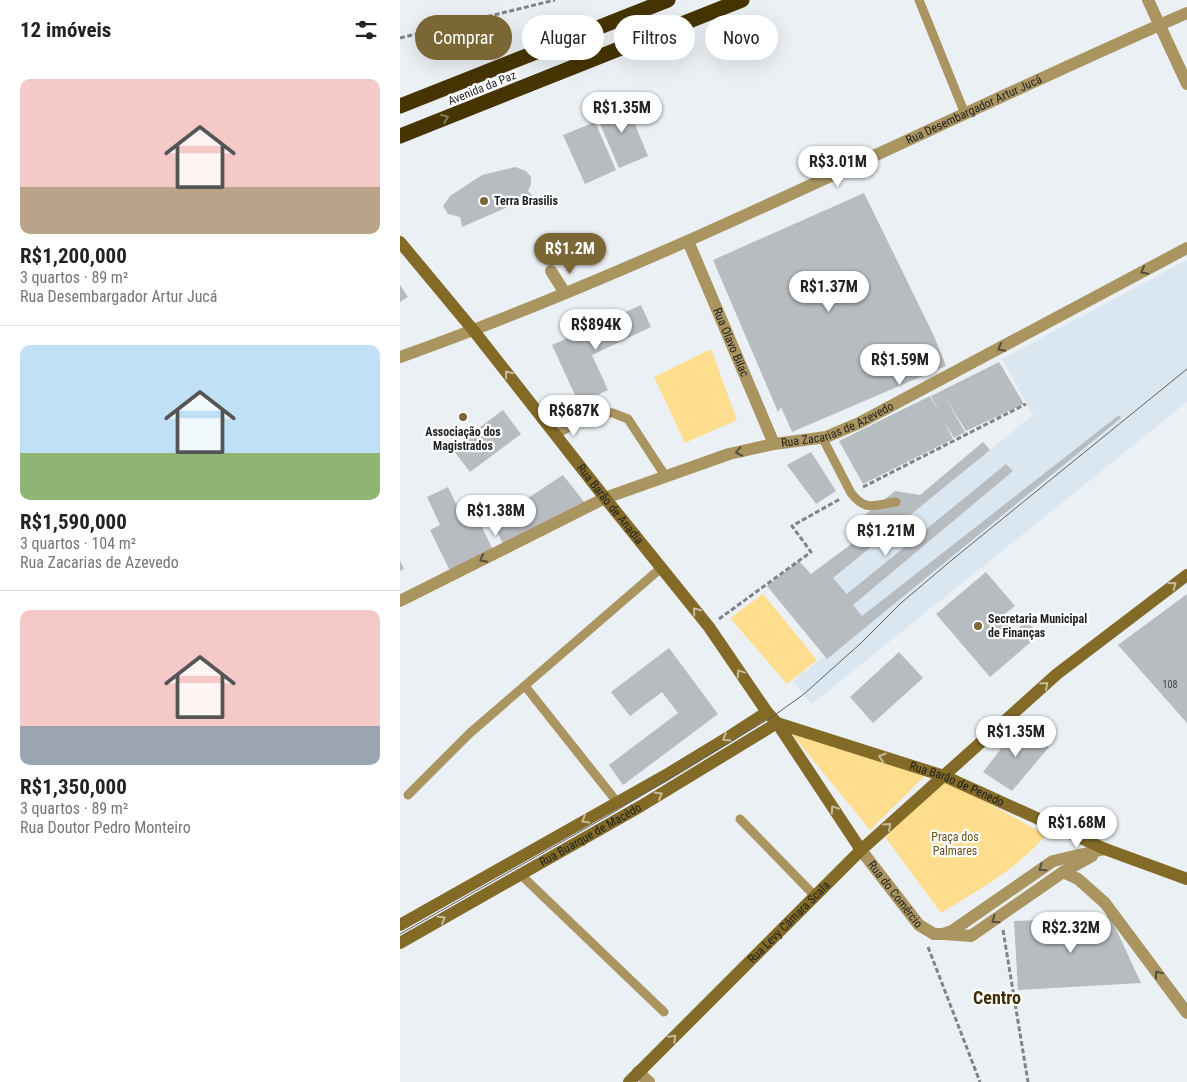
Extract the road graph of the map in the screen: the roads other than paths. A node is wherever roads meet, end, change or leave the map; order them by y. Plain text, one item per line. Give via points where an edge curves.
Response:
1 (668, 0) edge
2 (742, 0) edge
3 (919, 0) edge
4 (1148, 0) edge
5 (1187, 13) edge
6 (1160, 25) junction
7 (1187, 84) edge
8 (400, 106) edge
9 (965, 114) junction
10 (400, 136) edge
11 (688, 241) junction
12 (400, 242) edge
13 (1187, 248) edge
14 (551, 271) dead end
15 (565, 293) junction
16 (474, 331) junction
17 (400, 357) edge
18 (555, 435) junction
19 (822, 437) junction
20 (774, 444) junction
21 (666, 477) junction
22 (605, 498) junction
23 (896, 502) dead end
24 (662, 568) junction
25 (1187, 575) edge
26 (400, 601) edge
27 (525, 686) junction
28 (767, 712) junction
29 (777, 723) junction
30 (944, 776) junction
31 (408, 795) dead end
32 (617, 802) junction
33 (740, 819) dead end
34 (1105, 849) junction
35 (861, 850) junction
36 (1063, 872) junction
37 (520, 875) junction
38 (1187, 879) edge
39 (814, 896) junction
40 (400, 925) edge
41 (943, 934) junction
42 (400, 943) edge
43 (664, 1012) dead end
44 (1187, 1013) edge
45 (638, 1072) junction
46 (629, 1082) edge
47 (649, 1082) edge

1 - 8 highway, Avenida da Paz
10 -> 2 highway, Avenida da Paz
3 - 9 lane
4 - 6 street
5 - 6 street, Rua Desembargador Artur Jucá
6 - 7 street
6 - 9 street, Rua Desembargador Artur Jucá
9 - 11 street, Rua Desembargador Artur Jucá
11 - 15 street, Rua Desembargador Artur Jucá
11 - 20 street, Rua Olavo Bilac
12 - 16 street, Rua Barão de Anadia
13 -> 19 street, Rua Zacarias de Azevedo via 876,415
14 - 15 street
15 - 16 street, Rua Desembargador Artur Jucá
16 - 17 street, Rua Desembargador Artur Jucá
18 -> 16 street, Rua Barão de Anadia
18 - 21 lane via 594,413 613,413 628,419
18 - 22 street, Rua Barão de Anadia
19 - 20 street, Rua Zacarias de Azevedo
19 - 23 lane via 857,501 868,506
20 -> 21 street, Rua Zacarias de Azevedo via 729,454
21 - 22 street, Rua Zacarias de Azevedo
22 - 24 street, Rua Barão de Anadia
22 -> 26 street, Rua Zacarias de Azevedo
24 - 27 lane
28 -> 24 street, Rua Barão de Anadia via 709,627
30 -> 25 street, Rua Levy Câmara Scala via 1057,674
27 - 31 lane via 470,733
27 - 32 lane
28 - 29 street, Rua Barão de Anadia
28 -> 32 street, Rua Buarque de Macêdo
30 -> 29 street, Rua Barão de Penedo
35 -> 29 street, Rua do Comércio
37 -> 29 street, Rua Buarque de Macêdo
30 - 34 street, Rua Barão de Penedo
35 -> 30 street, Rua Levy Câmara Scala
32 -> 40 street, Rua Buarque de Macêdo
33 - 39 lane
34 - 36 street
34 - 38 street, Rua Barão de Penedo
34 -> 41 street via 1053,861
35 - 39 street, Rua Levy Câmara Scala
35 - 41 street, Rua do Comércio via 919,925 934,934
36 -> 41 street via 971,936
44 -> 36 street via 1105,904 1078,878
42 -> 37 street, Rua Buarque de Macêdo
37 - 43 lane
45 -> 39 street, Rua Levy Câmara Scala
45 - 46 street, Rua Levy Câmara Scala
45 - 47 street

